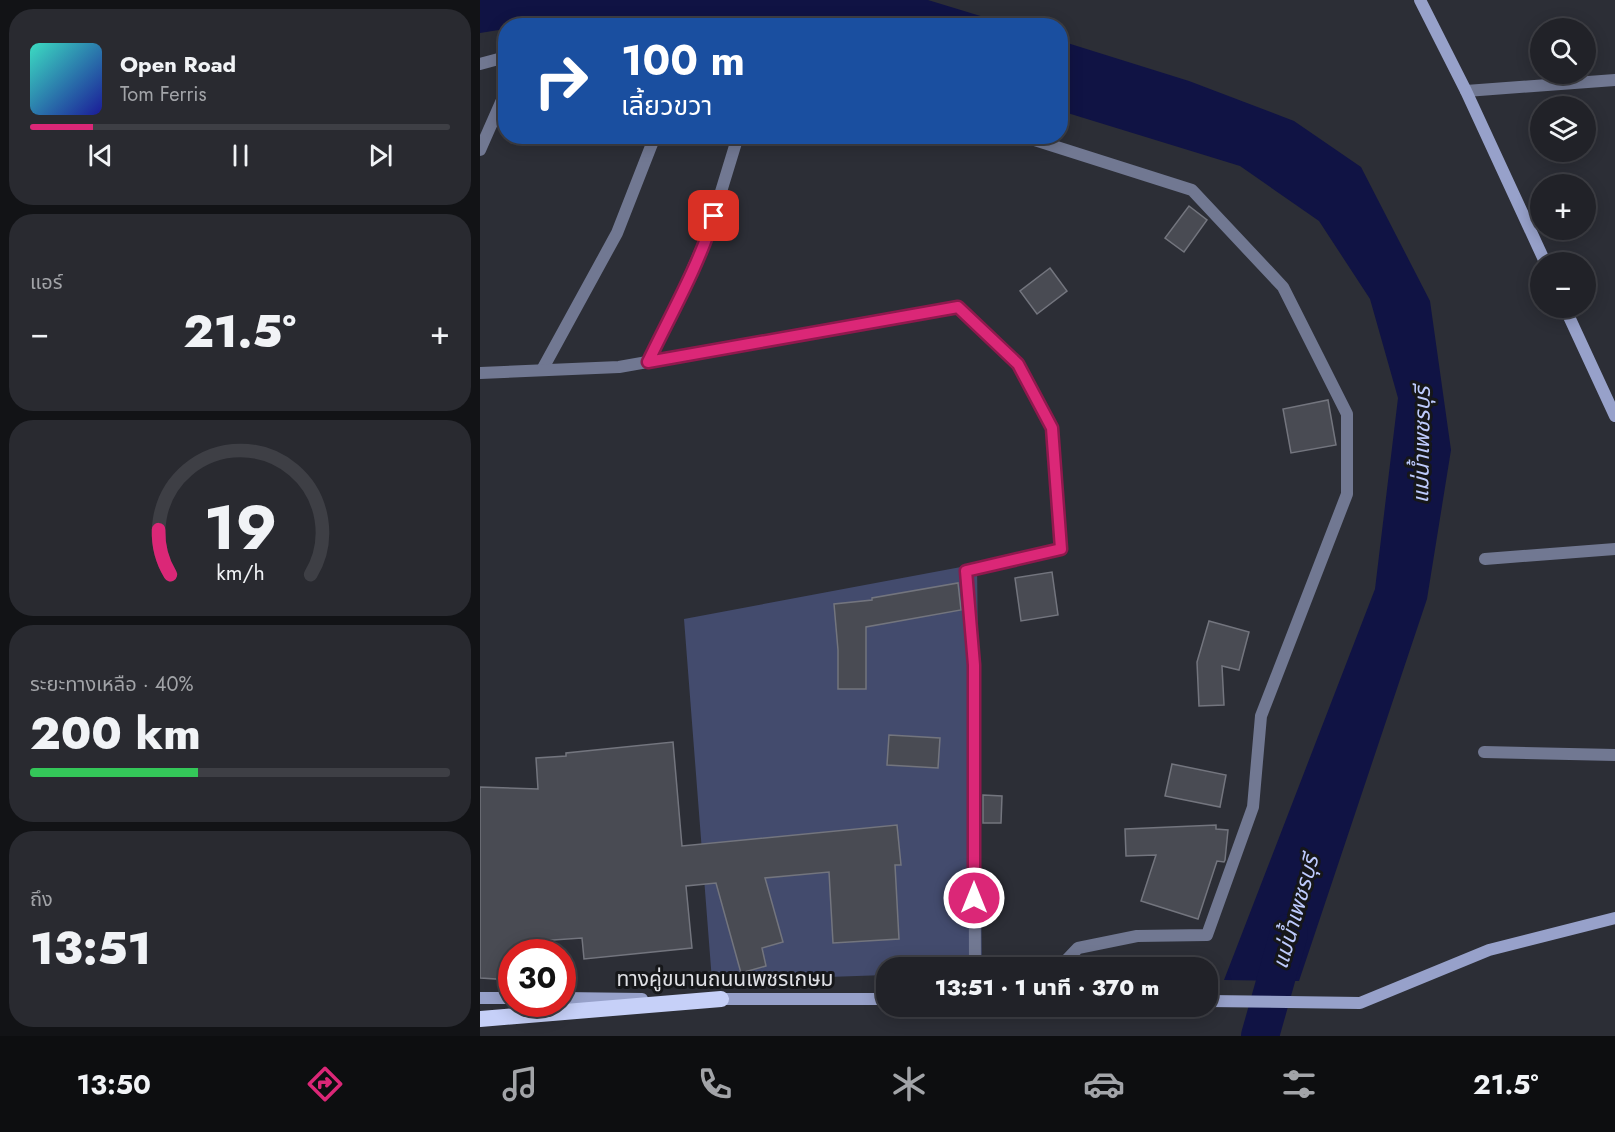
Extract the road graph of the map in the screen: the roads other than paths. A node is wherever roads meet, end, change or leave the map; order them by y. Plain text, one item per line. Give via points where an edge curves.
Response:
1 (1420, 0) edge
2 (498, 59) edge
3 (480, 64) edge
4 (1615, 80) edge
5 (1466, 91) junction
6 (498, 110) edge
7 (652, 144) edge
8 (736, 144) edge
9 (1047, 144) edge
10 (480, 150) edge
11 (1540, 252) edge
12 (1570, 318) edge
13 (648, 362) junction
14 (542, 370) junction
15 (480, 373) edge
16 (1615, 416) edge
17 (1615, 549) edge
18 (1485, 559) dead end
19 (1484, 752) dead end
20 (1615, 755) edge
21 (1615, 918) edge
22 (975, 957) edge
23 (1069, 957) edge
24 (480, 998) edge
25 (498, 998) edge
26 (576, 998) edge
27 (721, 999) junction
28 (876, 999) edge
29 (1218, 1001) edge
30 (480, 1019) edge

1 - 5 main road
2 - 3 street
4 - 5 street
5 - 11 main road
6 - 10 street
7 - 14 street via 617,233
8 - 13 street via 709,231
9 - 23 street via 1192,190 1283,287 1347,414 1347,494 1261,716 1253,807 1207,935 1137,936 1078,948
12 - 16 main road
13 - 14 street
13 - 22 street via 958,307 1018,364 1052,428 1061,549 966,571 974,665
14 - 15 street
17 - 18 street
19 - 20 street
21 - 29 main road via 1488,950 1359,1003
24 - 25 main road
26 - 27 main road, ทางคู่ขนานถนนเพชรเกษม
27 - 28 main road, ทางคู่ขนานถนนเพชรเกษม
27 - 30 highway

